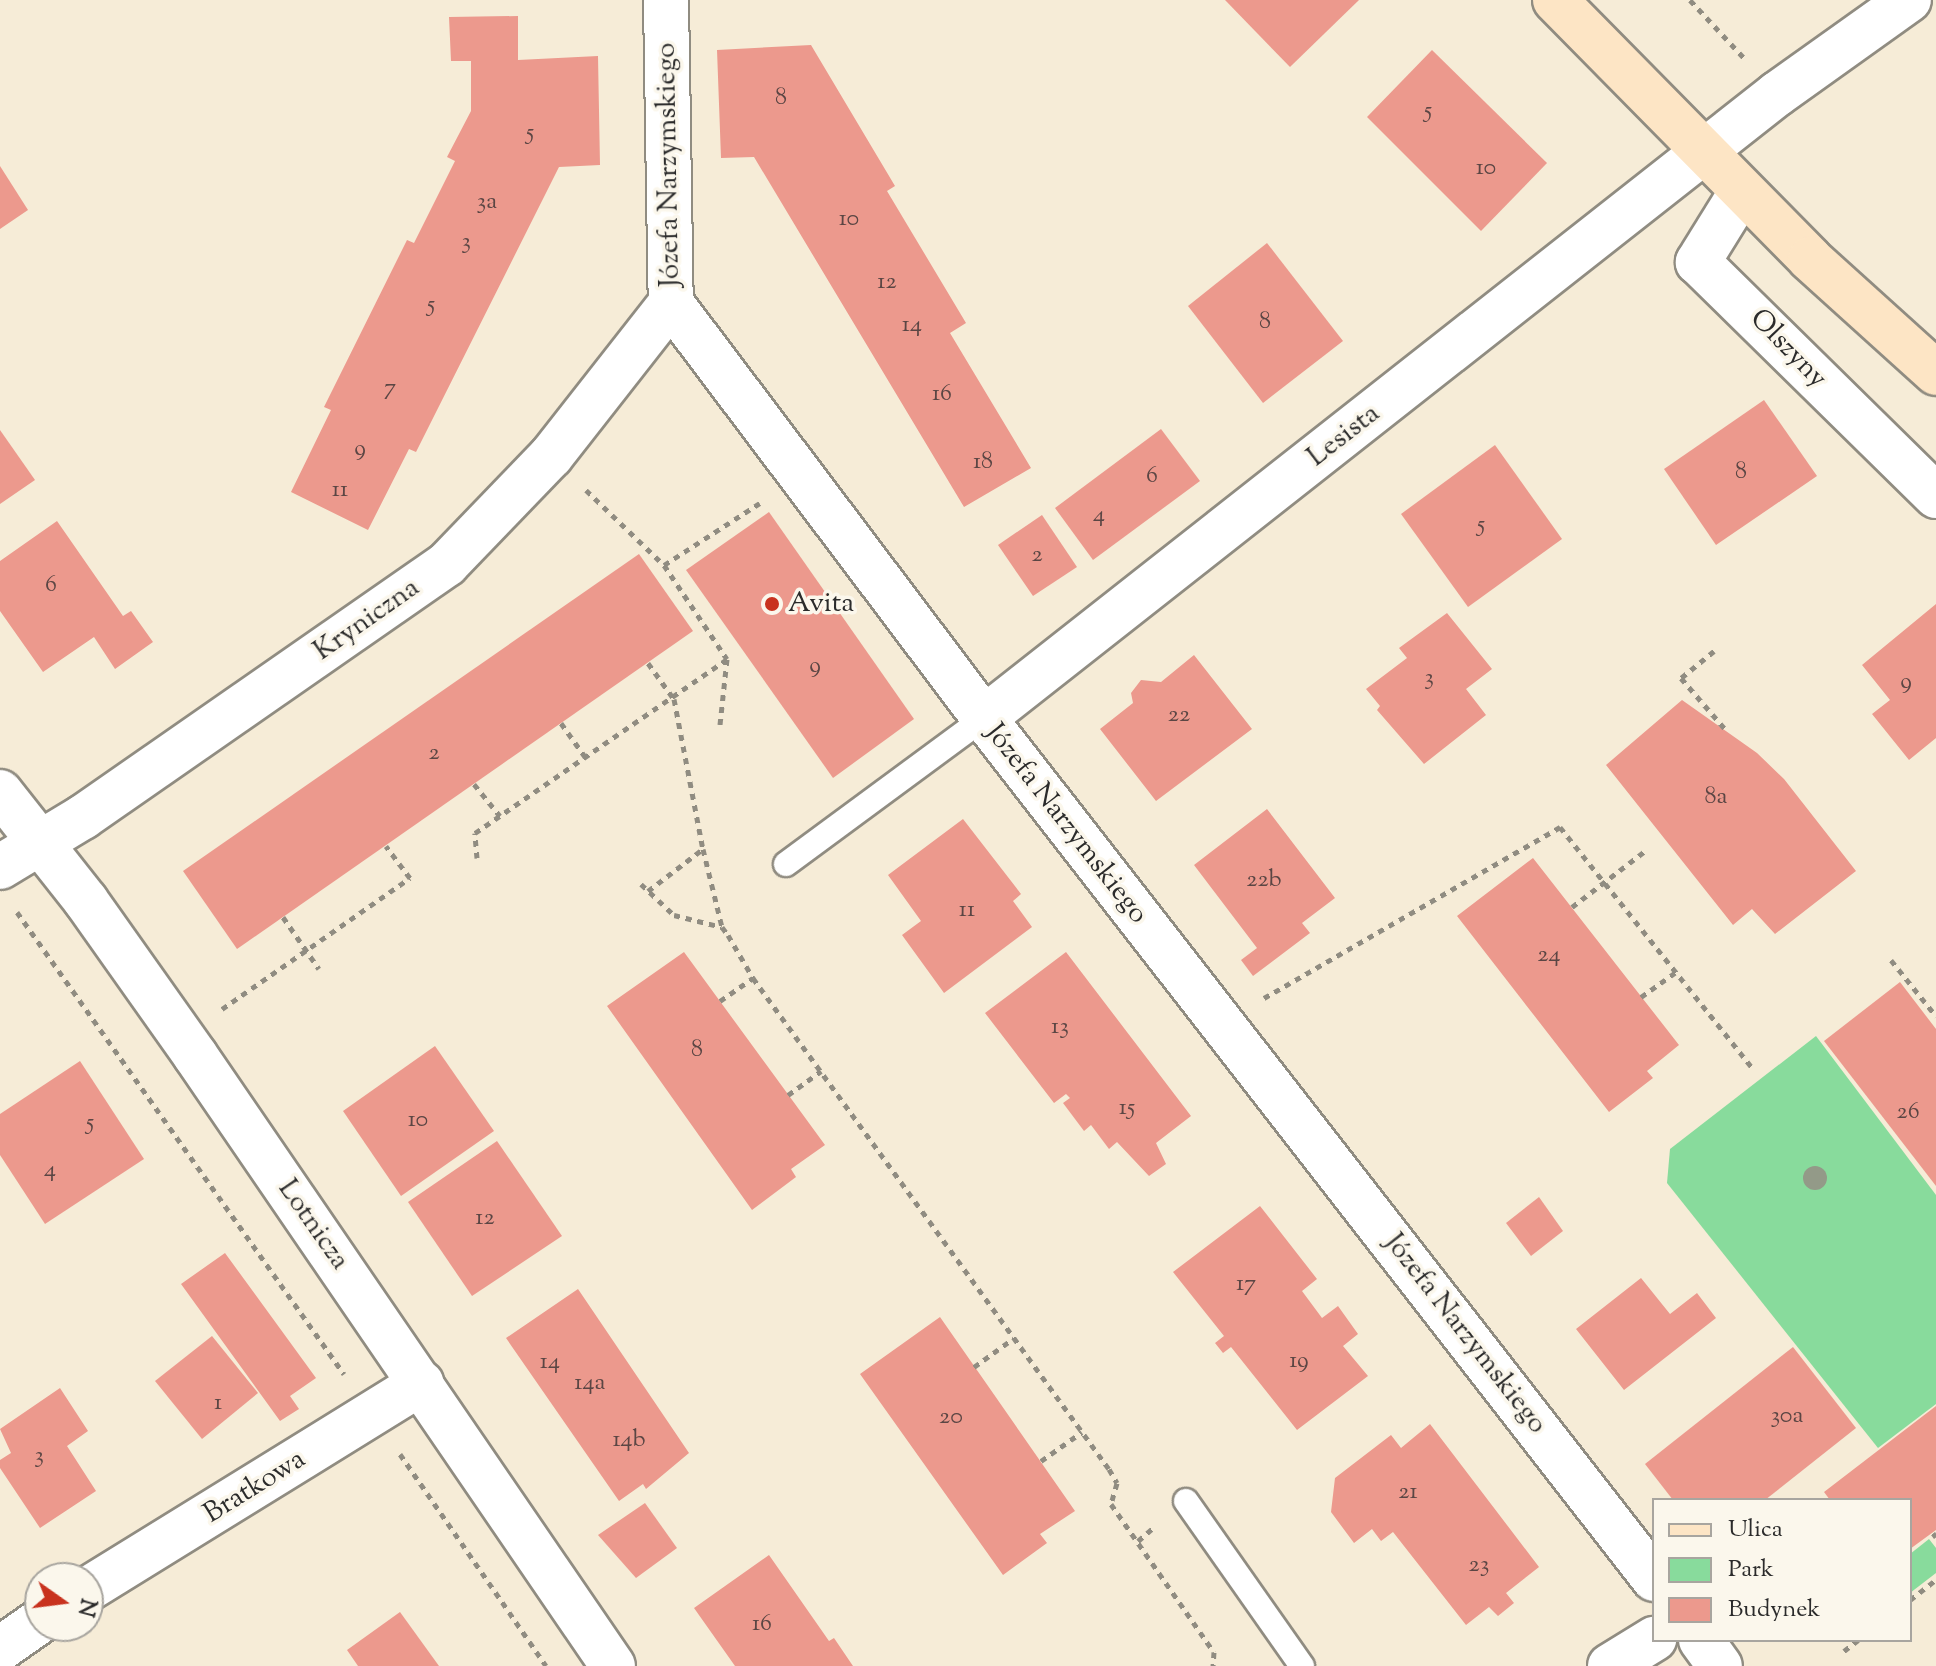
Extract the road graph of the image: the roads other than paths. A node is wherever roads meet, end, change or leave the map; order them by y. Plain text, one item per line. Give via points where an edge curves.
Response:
1 (666, 0) edge
2 (1555, 0) edge
3 (1909, 0) edge
4 (1703, 152) junction
5 (1742, 191) junction
6 (671, 303) junction
7 (1936, 373) edge
8 (1936, 496) edge
9 (984, 718) junction
10 (0, 792) edge
11 (39, 843) junction
12 (786, 864) dead end
13 (4, 883) edge
14 (422, 1383) junction
15 (1186, 1501) dead end
16 (1652, 1576) edge
17 (104, 1579) edge
18 (24, 1632) edge
19 (1652, 1640) edge
20 (0, 1649) edge
21 (613, 1666) edge
22 (1302, 1666) edge
23 (1610, 1666) edge

1 - 6 street, Józefa Narzymskiego
2 - 4 street
3 - 4 street, Lesista
4 - 5 street
4 - 9 street, Lesista
5 - 7 street
5 - 8 street, Olszyny via 1698,262
6 - 9 street, Józefa Narzymskiego
6 - 11 street, Kryniczna via 551,456 447,564
9 - 12 lane
9 - 16 street, Józefa Narzymskiego
10 - 11 street, Lotnicza
11 - 13 street, Kryniczna
11 - 14 street, Lotnicza via 114,940
14 - 17 street, Bratkowa
14 - 21 street, Lotnicza
15 - 22 lane
18 - 20 street
19 - 23 street

